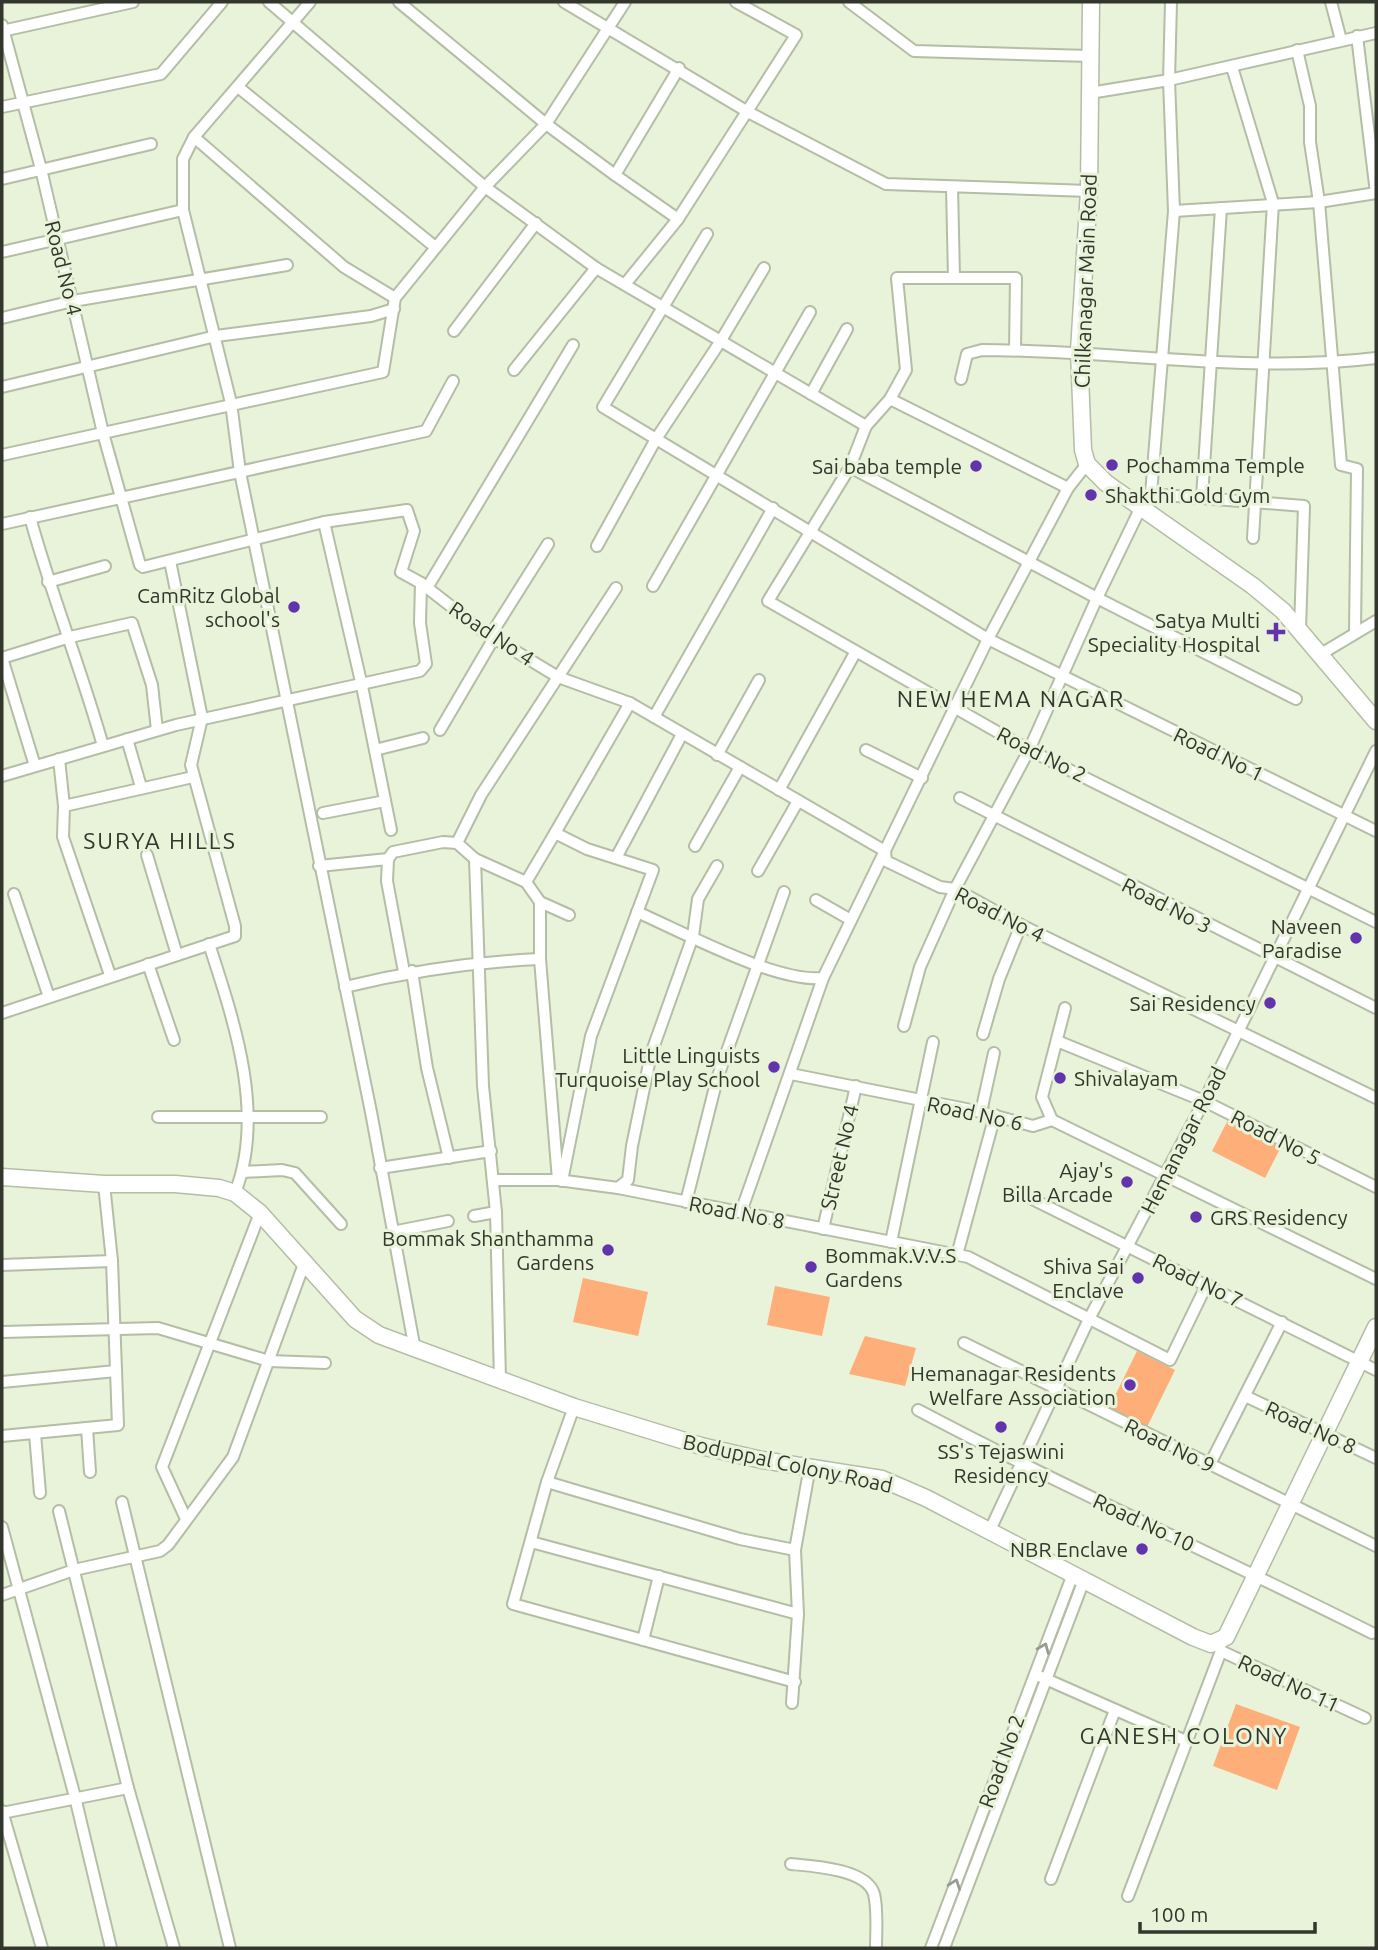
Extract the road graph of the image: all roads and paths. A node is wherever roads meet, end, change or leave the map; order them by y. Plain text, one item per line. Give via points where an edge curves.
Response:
1 (77, 2) edge
2 (133, 2) edge
3 (222, 2) edge
4 (269, 2) edge
5 (310, 2) edge
6 (399, 2) edge
7 (565, 2) edge
8 (625, 2) edge
9 (736, 2) edge
10 (849, 2) edge
11 (1091, 2) edge
12 (1171, 2) edge
13 (1331, 2) edge
14 (80, 14) junction
15 (294, 22) junction
16 (611, 27) junction
17 (2, 29) edge
18 (1376, 33) edge
19 (1357, 36) junction
20 (1341, 40) junction
21 (1297, 50) junction
22 (1091, 57) junction
23 (1232, 66) junction
24 (680, 68) junction
25 (1169, 80) junction
26 (238, 87) junction
27 (1090, 93) junction
28 (22, 102) junction
29 (2, 107) edge
30 (748, 112) junction
31 (545, 124) junction
32 (194, 137) junction
33 (151, 144) dead end
34 (41, 169) junction
35 (615, 175) junction
36 (2, 178) edge
37 (485, 187) junction
38 (952, 187) junction
39 (1089, 191) junction
40 (1376, 193) edge
41 (1319, 202) junction
42 (1273, 203) junction
43 (1221, 208) junction
44 (183, 210) junction
45 (1174, 211) junction
46 (678, 219) junction
47 (536, 223) junction
48 (707, 234) dead end
49 (56, 238) junction
50 (434, 246) junction
51 (2, 252) edge
52 (288, 265) dead end
53 (596, 268) junction
54 (764, 268) dead end
55 (954, 278) junction
56 (200, 280) junction
57 (626, 283) junction
58 (73, 301) junction
59 (394, 304) junction
60 (663, 307) junction
61 (810, 312) dead end
62 (2, 318) edge
63 (847, 329) dead end
64 (454, 331) dead end
65 (216, 336) junction
66 (720, 342) junction
67 (573, 345) dead end
68 (1015, 350) junction
69 (1079, 351) junction
70 (1163, 358) junction
71 (1376, 358) edge
72 (1212, 361) junction
73 (1332, 363) junction
74 (1265, 364) junction
75 (88, 368) junction
76 (513, 370) dead end
77 (774, 371) junction
78 (961, 379) dead end
79 (453, 381) dead end
80 (2, 387) edge
81 (811, 394) junction
82 (890, 400) junction
83 (231, 403) junction
84 (866, 426) junction
85 (103, 433) junction
86 (656, 439) junction
87 (2, 455) edge
88 (1087, 464) junction
89 (850, 467) junction
90 (240, 472) junction
91 (715, 474) junction
92 (1068, 488) junction
93 (1151, 494) junction
94 (121, 496) junction
95 (1202, 497) junction
96 (1255, 502) junction
97 (773, 509) junction
98 (1140, 509) junction
99 (30, 517) junction
100 (324, 522) junction
101 (2, 524) edge
102 (809, 530) junction
103 (254, 538) junction
104 (1253, 538) dead end
105 (548, 544) dead end
106 (597, 546) dead end
107 (170, 561) junction
108 (1027, 562) junction
109 (105, 566) dead end
110 (48, 582) junction
111 (424, 586) junction
112 (653, 586) dead end
113 (615, 588) dead end
114 (1097, 598) junction
115 (1376, 621) edge
116 (1300, 629) junction
117 (1355, 632) junction
118 (70, 637) junction
119 (492, 637) junction
120 (988, 639) junction
121 (855, 653) junction
122 (1321, 654) junction
123 (2, 658) edge
124 (558, 677) junction
125 (1061, 678) junction
126 (759, 680) dead end
127 (362, 686) junction
128 (287, 698) junction
129 (1296, 699) dead end
130 (630, 703) junction
131 (954, 708) junction
132 (654, 717) junction
133 (202, 719) junction
134 (1376, 722) edge
135 (157, 730) junction
136 (440, 730) dead end
137 (681, 736) junction
138 (423, 738) dead end
139 (127, 739) junction
140 (103, 746) junction
141 (375, 750) junction
142 (866, 750) dead end
143 (1029, 750) junction
144 (1376, 751) edge
145 (717, 755) junction
146 (59, 759) junction
147 (35, 766) junction
148 (740, 767) junction
149 (2, 776) edge
150 (193, 777) junction
151 (922, 778) junction
152 (141, 787) junction
153 (779, 790) junction
154 (960, 798) dead end
155 (385, 801) junction
156 (798, 801) junction
157 (64, 806) junction
158 (323, 813) dead end
159 (1345, 816) junction
160 (994, 817) junction
161 (391, 831) dead end
162 (1376, 831) edge
163 (555, 833) junction
164 (457, 843) junction
165 (695, 846) dead end
166 (886, 851) junction
167 (147, 855) dead end
168 (616, 858) junction
169 (388, 859) junction
170 (475, 859) junction
171 (319, 866) junction
172 (717, 866) dead end
173 (758, 871) dead end
174 (526, 882) junction
175 (1308, 887) junction
176 (955, 889) junction
177 (783, 892) dead end
178 (14, 894) dead end
179 (816, 900) dead end
180 (540, 902) junction
181 (637, 912) junction
182 (569, 915) dead end
183 (851, 920) junction
184 (1376, 922) edge
185 (1021, 925) junction
186 (693, 936) junction
187 (209, 944) junction
188 (177, 955) junction
189 (1274, 958) junction
190 (540, 959) junction
191 (476, 961) junction
192 (148, 964) junction
193 (756, 964) junction
194 (408, 972) junction
195 (110, 975) junction
196 (823, 978) junction
197 (345, 987) junction
198 (49, 997) junction
199 (1065, 1008) dead end
200 (1376, 1008) edge
201 (2, 1013) edge
202 (904, 1026) dead end
203 (1239, 1030) junction
204 (983, 1034) dead end
205 (174, 1040) dead end
206 (1057, 1041) junction
207 (933, 1042) dead end
208 (994, 1053) dead end
209 (791, 1074) junction
210 (856, 1086) junction
211 (1376, 1098) edge
212 (918, 1101) junction
213 (1203, 1101) junction
214 (981, 1112) junction
215 (995, 1115) junction
216 (158, 1117) dead end
217 (321, 1117) dead end
218 (246, 1118) junction
219 (1052, 1120) junction
220 (491, 1152) junction
221 (449, 1158) junction
222 (380, 1168) junction
223 (243, 1172) junction
224 (1166, 1173) junction
225 (2, 1177) edge
226 (495, 1180) junction
227 (560, 1180) junction
228 (104, 1184) junction
229 (1376, 1187) edge
230 (618, 1188) junction
231 (1018, 1192) dead end
232 (235, 1193) junction
233 (686, 1202) junction
234 (496, 1212) junction
235 (741, 1212) junction
236 (260, 1213) junction
237 (474, 1216) dead end
238 (448, 1221) dead end
239 (341, 1224) dead end
240 (822, 1229) junction
241 (392, 1231) junction
242 (891, 1242) junction
243 (1129, 1246) junction
244 (957, 1255) junction
245 (112, 1261) junction
246 (304, 1264) junction
247 (2, 1265) edge
248 (1376, 1279) edge
249 (1207, 1284) junction
250 (1089, 1320) junction
251 (1282, 1322) junction
252 (115, 1327) junction
253 (1376, 1327) edge
254 (2, 1332) edge
255 (964, 1343) dead end
256 (208, 1344) junction
257 (415, 1350) junction
258 (268, 1361) junction
259 (1360, 1361) junction
260 (325, 1363) dead end
261 (1376, 1370) edge
262 (116, 1371) junction
263 (499, 1380) junction
264 (2, 1382) edge
265 (1056, 1388) junction
266 (1245, 1396) junction
267 (574, 1407) junction
268 (918, 1410) dead end
269 (87, 1429) junction
270 (1325, 1432) junction
271 (36, 1434) junction
272 (2, 1436) edge
273 (1376, 1458) edge
274 (1210, 1464) junction
275 (1022, 1465) junction
276 (810, 1466) junction
277 (90, 1472) dead end
278 (547, 1482) junction
279 (40, 1493) dead end
280 (122, 1502) dead end
281 (1291, 1504) junction
282 (59, 1511) dead end
283 (187, 1519) junction
284 (2, 1527) edge
285 (990, 1530) junction
286 (531, 1542) junction
287 (1376, 1546) edge
288 (795, 1550) junction
289 (133, 1556) junction
290 (74, 1570) junction
291 (1258, 1575) junction
292 (659, 1576) junction
293 (1079, 1577) junction
294 (19, 1591) junction
295 (2, 1595) edge
296 (799, 1614) junction
297 (1372, 1633) dead end
298 (643, 1640) junction
299 (1221, 1646) junction
300 (1039, 1676) junction
301 (795, 1682) junction
302 (792, 1703) dead end
303 (1115, 1710) junction
304 (1365, 1718) dead end
305 (1186, 1741) junction
306 (128, 1788) junction
307 (75, 1797) junction
308 (2, 1812) edge
309 (791, 1864) dead end
310 (1051, 1879) dead end
311 (1129, 1896) dead end
312 (41, 1948) edge
313 (111, 1948) edge
314 (174, 1948) edge
315 (230, 1948) edge
316 (876, 1948) edge
317 (931, 1948) edge
318 (944, 1948) edge

1 - 14 street
2 - 14 street
3 - 28 street via 161,74
4 - 15 street
5 - 15 street
6 - 31 street
7 - 16 street
8 - 16 street
9 - 30 street via 796,35
10 - 22 street via 914,51
11 - 22 street, Chilkanagar Main Road
12 - 25 street
13 - 20 street
14 - 17 street
15 - 26 street
15 - 37 street
16 - 24 street
16 - 31 street
17 - 28 street, Road No 4
18 - 19 street
19 - 20 street
19 - 40 street
20 - 21 street
21 - 23 street
21 - 41 street via 1310,106
22 - 27 street, Chilkanagar Main Road
23 - 25 street
23 - 42 street
24 - 30 street
24 - 35 street
25 - 27 street
25 - 45 street
26 - 32 street
26 - 50 street
27 - 39 street, Chilkanagar Main Road
28 - 29 street
28 - 34 street, Road No 4
30 - 38 street via 886,184
30 - 46 street
31 - 35 street
31 - 37 street
32 - 44 street via 183,159
32 - 59 street via 344,267
33 - 34 street
34 - 36 street
34 - 49 street, Road No 4
35 - 46 street
37 - 47 street
37 - 50 street
38 - 39 street
38 - 55 street
39 - 69 street, Chilkanagar Main Road
40 - 41 street
41 - 42 street
41 - 73 street
42 - 43 street
42 - 74 street
43 - 45 street
43 - 72 street
44 - 49 street
44 - 56 street
45 - 70 street
46 - 57 street
47 - 53 street
47 - 64 street
48 - 60 street
49 - 51 street
49 - 58 street, Road No 4
50 - 59 street
52 - 56 street
53 - 57 street
53 - 76 street
54 - 66 street
55 - 68 street via 1016,278
55 - 82 street, Road No 2 via 897,278 906,370
56 - 58 street
56 - 65 street
57 - 60 street
58 - 62 street
58 - 75 street, Road No 4
59 - 65 street via 371,316
59 - 83 street via 383,372
60 - 66 street
60 - 86 street, Road No 1 via 603,407
61 - 77 street
63 - 81 street
65 - 75 street
65 - 83 street
66 - 77 street
66 - 86 street
67 - 111 street
68 - 69 street
68 - 78 street via 968,354
69 - 70 street
69 - 88 street, Chilkanagar Main Road
70 - 72 street
70 - 93 street
71 - 73 street
72 - 74 street
72 - 95 street
73 - 74 street
73 - 117 street via 1341,466 1357,469
74 - 96 street
75 - 80 street
75 - 85 street, Road No 4
77 - 81 street
77 - 91 street
79 - 90 street via 426,431
81 - 84 street
82 - 84 street, Road No 2
82 - 92 street
83 - 85 street
83 - 90 street
84 - 89 street, Road No 2
85 - 87 street
85 - 94 street, Road No 4
86 - 91 street, Road No 1
86 - 106 street
88 - 92 street
88 - 98 street
89 - 102 street, Road No 2
89 - 108 street
90 - 94 street
90 - 103 street
91 - 97 street, Road No 1
91 - 112 street
92 - 108 street
93 - 95 street
93 - 98 street
94 - 99 street
94 - 107 street, Road No 4 via 140,565
95 - 96 street
96 - 104 street
96 - 116 street via 1304,506
97 - 102 street, Road No 1
97 - 132 street
98 - 114 street
98 - 116 street via 1253,586
99 - 101 street
99 - 110 street
100 - 103 street, Road No 4
100 - 111 street, Road No 4 via 407,510 414,531 401,572
100 - 127 street
102 - 120 street, Road No 1
102 - 121 street, Road No 2 via 768,601
103 - 107 street, Road No 4
103 - 128 street
105 - 119 street
107 - 133 street
108 - 114 street
108 - 120 street
109 - 110 street
110 - 118 street
111 - 119 street, Road No 4
111 - 127 street via 420,622 426,664 420,671
113 - 124 street
114 - 125 street
114 - 129 street
115 - 117 street
116 - 122 street
117 - 122 street
118 - 123 street
118 - 135 street via 132,623 152,685
118 - 140 street
119 - 124 street, Road No 4
119 - 136 street
120 - 125 street, Road No 1
120 - 131 street
121 - 131 street, Road No 2
121 - 153 street
122 - 134 street
123 - 147 street
124 - 130 street, Road No 4
124 - 164 street via 481,795
125 - 143 street
125 - 159 street, Road No 1
126 - 145 street
127 - 128 street
127 - 141 street
128 - 133 street
128 - 171 street
130 - 132 street, Road No 4
130 - 163 street
131 - 143 street, Road No 2
131 - 151 street
132 - 137 street, Road No 4
133 - 135 street
133 - 150 street via 191,765
135 - 139 street
137 - 145 street, Road No 4
137 - 168 street
138 - 141 street
139 - 140 street
139 - 152 street
140 - 146 street
141 - 155 street
142 - 151 street
143 - 160 street
143 - 175 street, Road No 2
144 - 159 street, Hemanagar Road
145 - 148 street, Road No 4
146 - 147 street
146 - 157 street
147 - 149 street
148 - 153 street, Road No 4
148 - 165 street
150 - 152 street
150 - 187 street via 236,932 233,938
151 - 166 street
152 - 157 street
153 - 156 street, Road No 4
154 - 160 street, Road No 3
155 - 158 street
155 - 161 street
156 - 166 street, Road No 4
156 - 173 street
157 - 195 street via 63,836
159 - 162 street, Road No 1
159 - 175 street, Hemanagar Road
160 - 176 street
160 - 189 street, Road No 3
163 - 168 street
163 - 174 street
164 - 169 street via 393,852
164 - 170 street
166 - 176 street, Road No 4 via 886,860 940,887
166 - 183 street
167 - 188 street
168 - 181 street via 653,870
169 - 171 street
169 - 194 street via 387,881
170 - 174 street
170 - 191 street
171 - 197 street
172 - 186 street via 698,899
174 - 180 street
175 - 184 street, Road No 2
175 - 189 street, Hemanagar Road
176 - 185 street, Road No 4
176 - 202 street via 920,967
177 - 193 street
178 - 198 street
179 - 183 street
180 - 182 street
180 - 190 street
181 - 186 street
181 - 227 street via 591,1036
183 - 196 street
185 - 203 street, Road No 4
185 - 204 street
186 - 193 street
186 - 230 street via 651,1054 628,1180
187 - 188 street
187 - 218 street via 242,1054
188 - 192 street
189 - 200 street, Road No 3
189 - 203 street, Hemanagar Road
190 - 191 street
190 - 227 street
191 - 194 street
191 - 220 street
192 - 195 street
192 - 205 street
193 - 196 street via 807,980
193 - 233 street via 718,1079
194 - 197 street
194 - 221 street
195 - 198 street
196 - 209 street
197 - 222 street
198 - 201 street
199 - 206 street
203 - 211 street, Road No 4
203 - 213 street, Hemanagar Road
206 - 213 street, Road No 5
206 - 219 street via 1042,1097
207 - 212 street
208 - 214 street
209 - 210 street, Road No 6
209 - 235 street
210 - 212 street, Road No 6
210 - 240 street, Street No 4
212 - 214 street, Road No 6
212 - 242 street
213 - 224 street, Hemanagar Road
213 - 229 street, Road No 5
214 - 215 street, Road No 6
215 - 219 street, Road No 6 via 1033,1126
215 - 244 street
216 - 218 street
217 - 218 street
218 - 223 street
219 - 224 street, Road No 6
220 - 221 street
220 - 226 street
221 - 222 street
222 - 241 street
223 - 232 street
223 - 239 street via 295,1173
224 - 243 street, Hemanagar Road
224 - 248 street, Road No 6
225 - 228 street, Boduppal Colony Road
226 - 227 street, Road No 8
226 - 234 street
227 - 230 street, Road No 8
228 - 232 street, Boduppal Colony Road via 175,1184
228 - 245 street
230 - 233 street, Road No 8
231 - 243 street, Road No 7
232 - 236 street, Boduppal Colony Road
233 - 235 street, Road No 8
234 - 237 street
234 - 263 street
235 - 240 street, Road No 8
236 - 246 street, Boduppal Colony Road
236 - 256 street
238 - 241 street
240 - 242 street, Road No 8
241 - 257 street
242 - 244 street, Road No 8
243 - 249 street, Road No 7
243 - 250 street, Hemanagar Road
244 - 250 street, Road No 8
245 - 247 street
245 - 252 street
246 - 257 street, Boduppal Colony Road via 355,1319
246 - 258 street
249 - 250 street, Road No 8 via 1170,1360
249 - 251 street, Road No 7
250 - 265 street, Hemanagar Road
251 - 259 street, Road No 7
251 - 266 street
252 - 254 street
252 - 256 street via 158,1328
252 - 262 street
253 - 259 street
255 - 265 street, Road No 9
256 - 258 street
256 - 283 street via 162,1467
257 - 263 street, Boduppal Colony Road
258 - 260 street
258 - 283 street via 233,1457
259 - 261 street, Road No 7
259 - 270 street
262 - 264 street
262 - 269 street via 118,1425
263 - 267 street, Boduppal Colony Road
265 - 274 street, Road No 9
265 - 275 street, Hemanagar Road
266 - 270 street, Road No 8
266 - 274 street
267 - 276 street, Boduppal Colony Road via 701,1446
267 - 278 street
268 - 275 street, Road No 10
269 - 271 street
269 - 277 street
270 - 273 street, Road No 8
270 - 281 street
271 - 272 street
271 - 279 street
274 - 281 street, Road No 9
275 - 285 street, Hemanagar Road
275 - 291 street, Road No 10
276 - 285 street, Boduppal Colony Road via 882,1479
276 - 288 street
278 - 286 street
278 - 288 street via 740,1539
280 - 289 street
281 - 287 street, Road No 9
281 - 291 street
282 - 290 street
283 - 289 street via 165,1548
284 - 294 street
285 - 293 street, Boduppal Colony Road
286 - 292 street
286 - 298 street via 513,1604
288 - 296 street
289 - 290 street
289 - 315 street
290 - 294 street
290 - 306 street
291 - 297 street, Road No 10
291 - 299 street
292 - 296 street
292 - 298 street
293 - 299 street, Boduppal Colony Road via 1201,1642
293 - 300 street
294 - 295 street
294 - 307 street
296 - 301 street
298 - 301 street
299 - 304 street, Road No 11
299 - 305 street
300 - 303 street
317 -> 300 street, Road No 2
300 - 318 street
301 - 302 street
303 - 305 street
303 - 310 street
305 - 311 street
306 - 307 street
306 - 314 street
307 - 308 street
307 - 313 street
308 - 312 street
309 - 316 street via 828,1868 865,1880 874,1893

